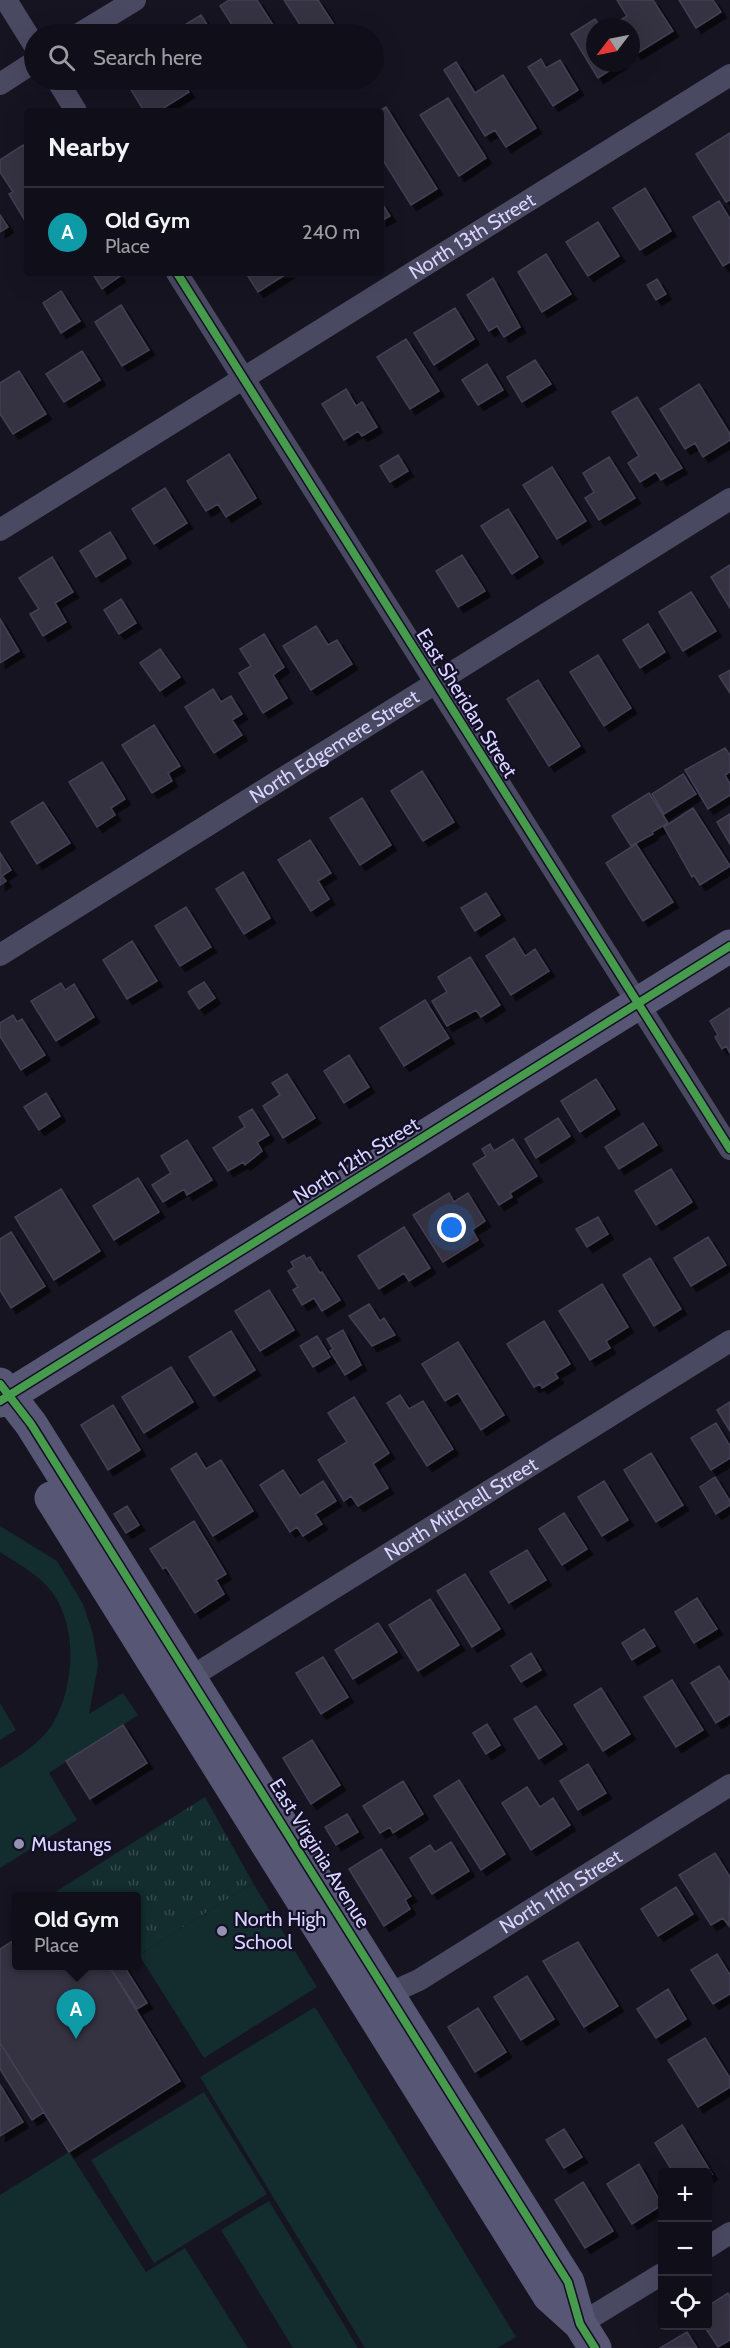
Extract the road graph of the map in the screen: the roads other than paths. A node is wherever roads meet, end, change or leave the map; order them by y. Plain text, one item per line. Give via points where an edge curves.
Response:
1 (6, 0) edge
2 (135, 0) edge
3 (95, 24) edge
4 (24, 29) edge
5 (24, 68) edge
6 (730, 75) edge
7 (0, 84) edge
8 (63, 90) edge
9 (74, 108) edge
10 (179, 276) edge
11 (243, 379) junction
12 (730, 499) edge
13 (0, 530) edge
14 (436, 682) junction
15 (730, 946) edge
16 (0, 955) edge
17 (638, 1003) junction
18 (730, 1149) edge
19 (730, 1341) edge
20 (2, 1394) edge
21 (190, 1677) junction
22 (730, 1785) edge
23 (388, 1994) junction
24 (730, 2233) edge
25 (712, 2244) edge
26 (661, 2276) edge
27 (590, 2342) edge

1 - 4 street
2 - 3 street
5 - 7 street
6 - 11 street, North 13th Street
8 - 9 street
10 - 11 street, East Sheridan Street
11 - 13 street, North 13th Street
11 - 14 street, East Sheridan Street
12 - 14 street, North Edgemere Street
14 - 16 street, North Edgemere Street
14 - 17 street, East Sheridan Street
15 - 17 street, North 12th Street
17 - 18 street, East Sheridan Street
17 - 20 street, North 12th Street
19 - 21 street, North Mitchell Street
20 - 21 street, East Virginia Avenue via 31,1424
20 - 27 street, East Virginia Avenue via 16,1442 549,2296
21 - 23 street, East Virginia Avenue
22 - 23 street, North 11th Street via 419,1980
23 - 27 street, East Virginia Avenue via 568,2282
24 - 25 street
26 - 27 street

